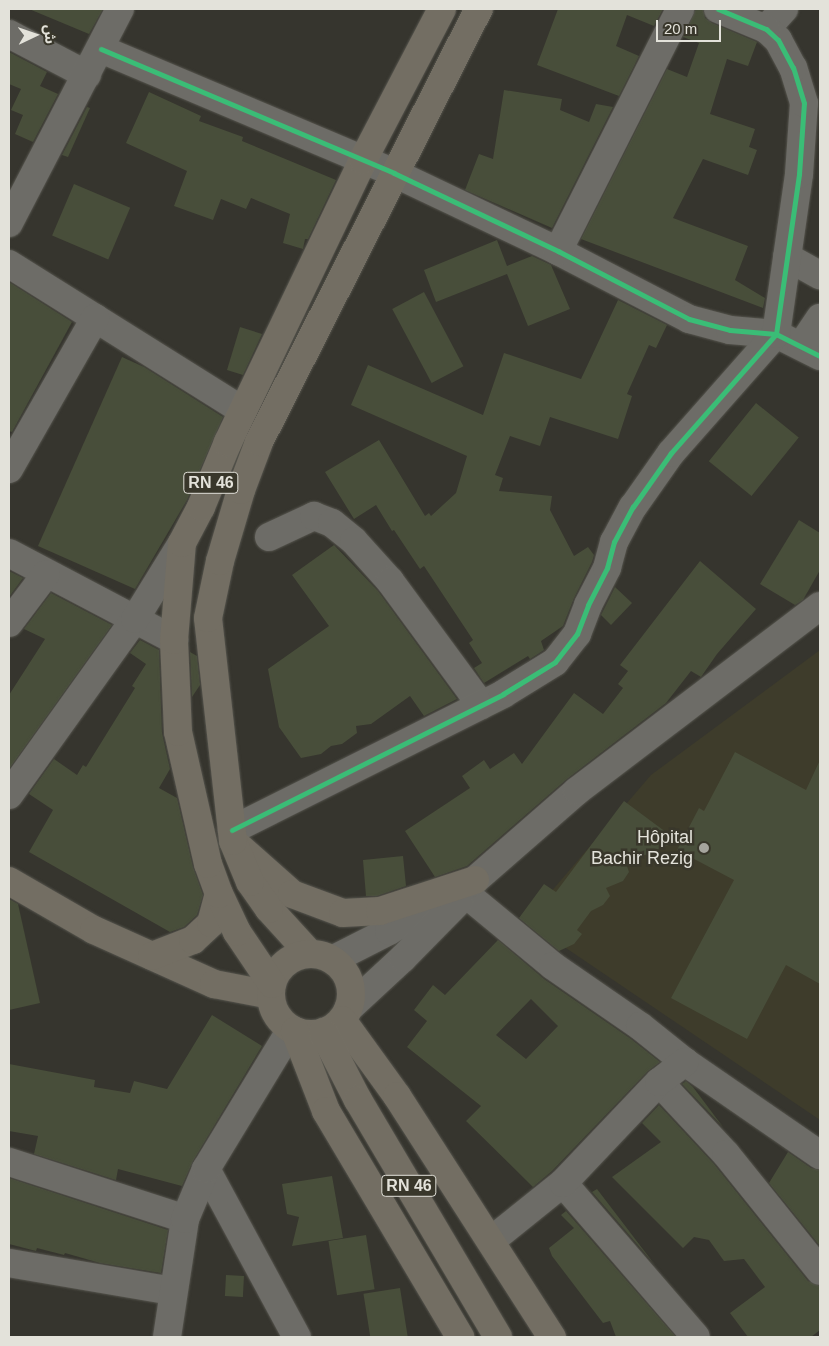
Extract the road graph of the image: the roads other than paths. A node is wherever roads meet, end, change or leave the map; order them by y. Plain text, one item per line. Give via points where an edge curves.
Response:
1 (120, 9) edge
2 (442, 9) edge
3 (479, 9) edge
4 (680, 9) edge
5 (718, 9) edge
6 (784, 9) edge
7 (766, 30) junction
8 (9, 34) edge
9 (101, 49) junction
10 (88, 75) junction
11 (810, 149) edge
12 (363, 160) junction
13 (394, 173) junction
14 (9, 223) edge
15 (558, 252) junction
16 (787, 257) junction
17 (9, 264) edge
18 (820, 275) edge
19 (95, 318) junction
20 (820, 318) edge
21 (776, 334) junction
22 (810, 351) edge
23 (243, 411) junction
24 (9, 469) edge
25 (269, 537) dead end
26 (182, 543) junction
27 (9, 553) edge
28 (46, 574) junction
29 (820, 606) edge
30 (135, 619) junction
31 (9, 622) edge
32 (174, 640) junction
33 (481, 704) junction
34 (9, 795) edge
35 (233, 836) junction
36 (9, 880) edge
37 (470, 887) junction
38 (219, 894) junction
39 (152, 956) junction
40 (321, 957) junction
41 (271, 990) junction
42 (338, 1020) junction
43 (293, 1030) junction
44 (685, 1062) junction
45 (659, 1082) junction
46 (820, 1155) edge
47 (9, 1162) edge
48 (206, 1169) junction
49 (563, 1183) junction
50 (185, 1219) junction
51 (492, 1240) junction
52 (9, 1263) edge
53 (820, 1272) edge
54 (173, 1291) junction
55 (167, 1337) edge
56 (297, 1337) edge
57 (460, 1337) edge
58 (498, 1337) edge
59 (552, 1337) edge
60 (696, 1337) edge

1 - 9 street
2 - 12 main road, RN 46
3 - 13 main road, RN 46
4 - 15 street
5 - 7 street
6 - 7 street
7 - 11 street via 778,40 793,68 804,103
8 - 10 street
9 - 10 street
9 - 12 street
10 - 14 street
11 - 16 street
12 - 13 street
12 - 23 main road, RN 46
13 - 15 street
13 - 35 main road, RN 46 via 259,442 220,561 208,618
15 - 21 street via 689,318 721,328
16 - 18 street
16 - 21 street
17 - 19 street
19 - 23 street
19 - 24 street
20 - 22 street
21 - 22 street
21 - 33 street via 671,453 633,507 614,542 607,568 577,634 555,662
23 - 26 main road, RN 46
25 - 33 street via 314,516 332,523 354,541 390,581
26 - 30 street
26 - 32 main road, RN 46
27 - 28 street
28 - 30 street
28 - 31 street
29 - 37 street via 577,791
30 - 32 street
30 - 34 street
32 - 38 main road, RN 46 via 178,732 208,864
33 - 35 street
35 - 37 main road via 292,894 344,913 380,911
35 - 40 main road, RN 46 via 250,882 269,909
36 - 39 main road via 94,930
37 - 40 street via 389,931
37 - 42 street
37 - 44 street via 553,966 640,1026
38 - 39 main road via 211,923 192,940
38 - 41 main road, RN 46
39 - 41 main road via 214,984
40 - 41 main road via 298,956 286,963 277,972
40 - 42 main road via 346,976 350,998
41 - 43 main road via 276,1015
42 - 43 main road via 304,1034
42 - 51 main road via 397,1096
42 - 58 main road, RN 46 via 358,1100
43 - 48 street
43 - 57 main road, RN 46 via 326,1111
44 - 45 street
44 - 46 street
45 - 49 street
45 - 53 street via 726,1154
47 - 50 street
48 - 50 street
48 - 56 street
49 - 51 street
49 - 60 street
50 - 54 street
51 - 59 main road
52 - 54 street
54 - 55 street

